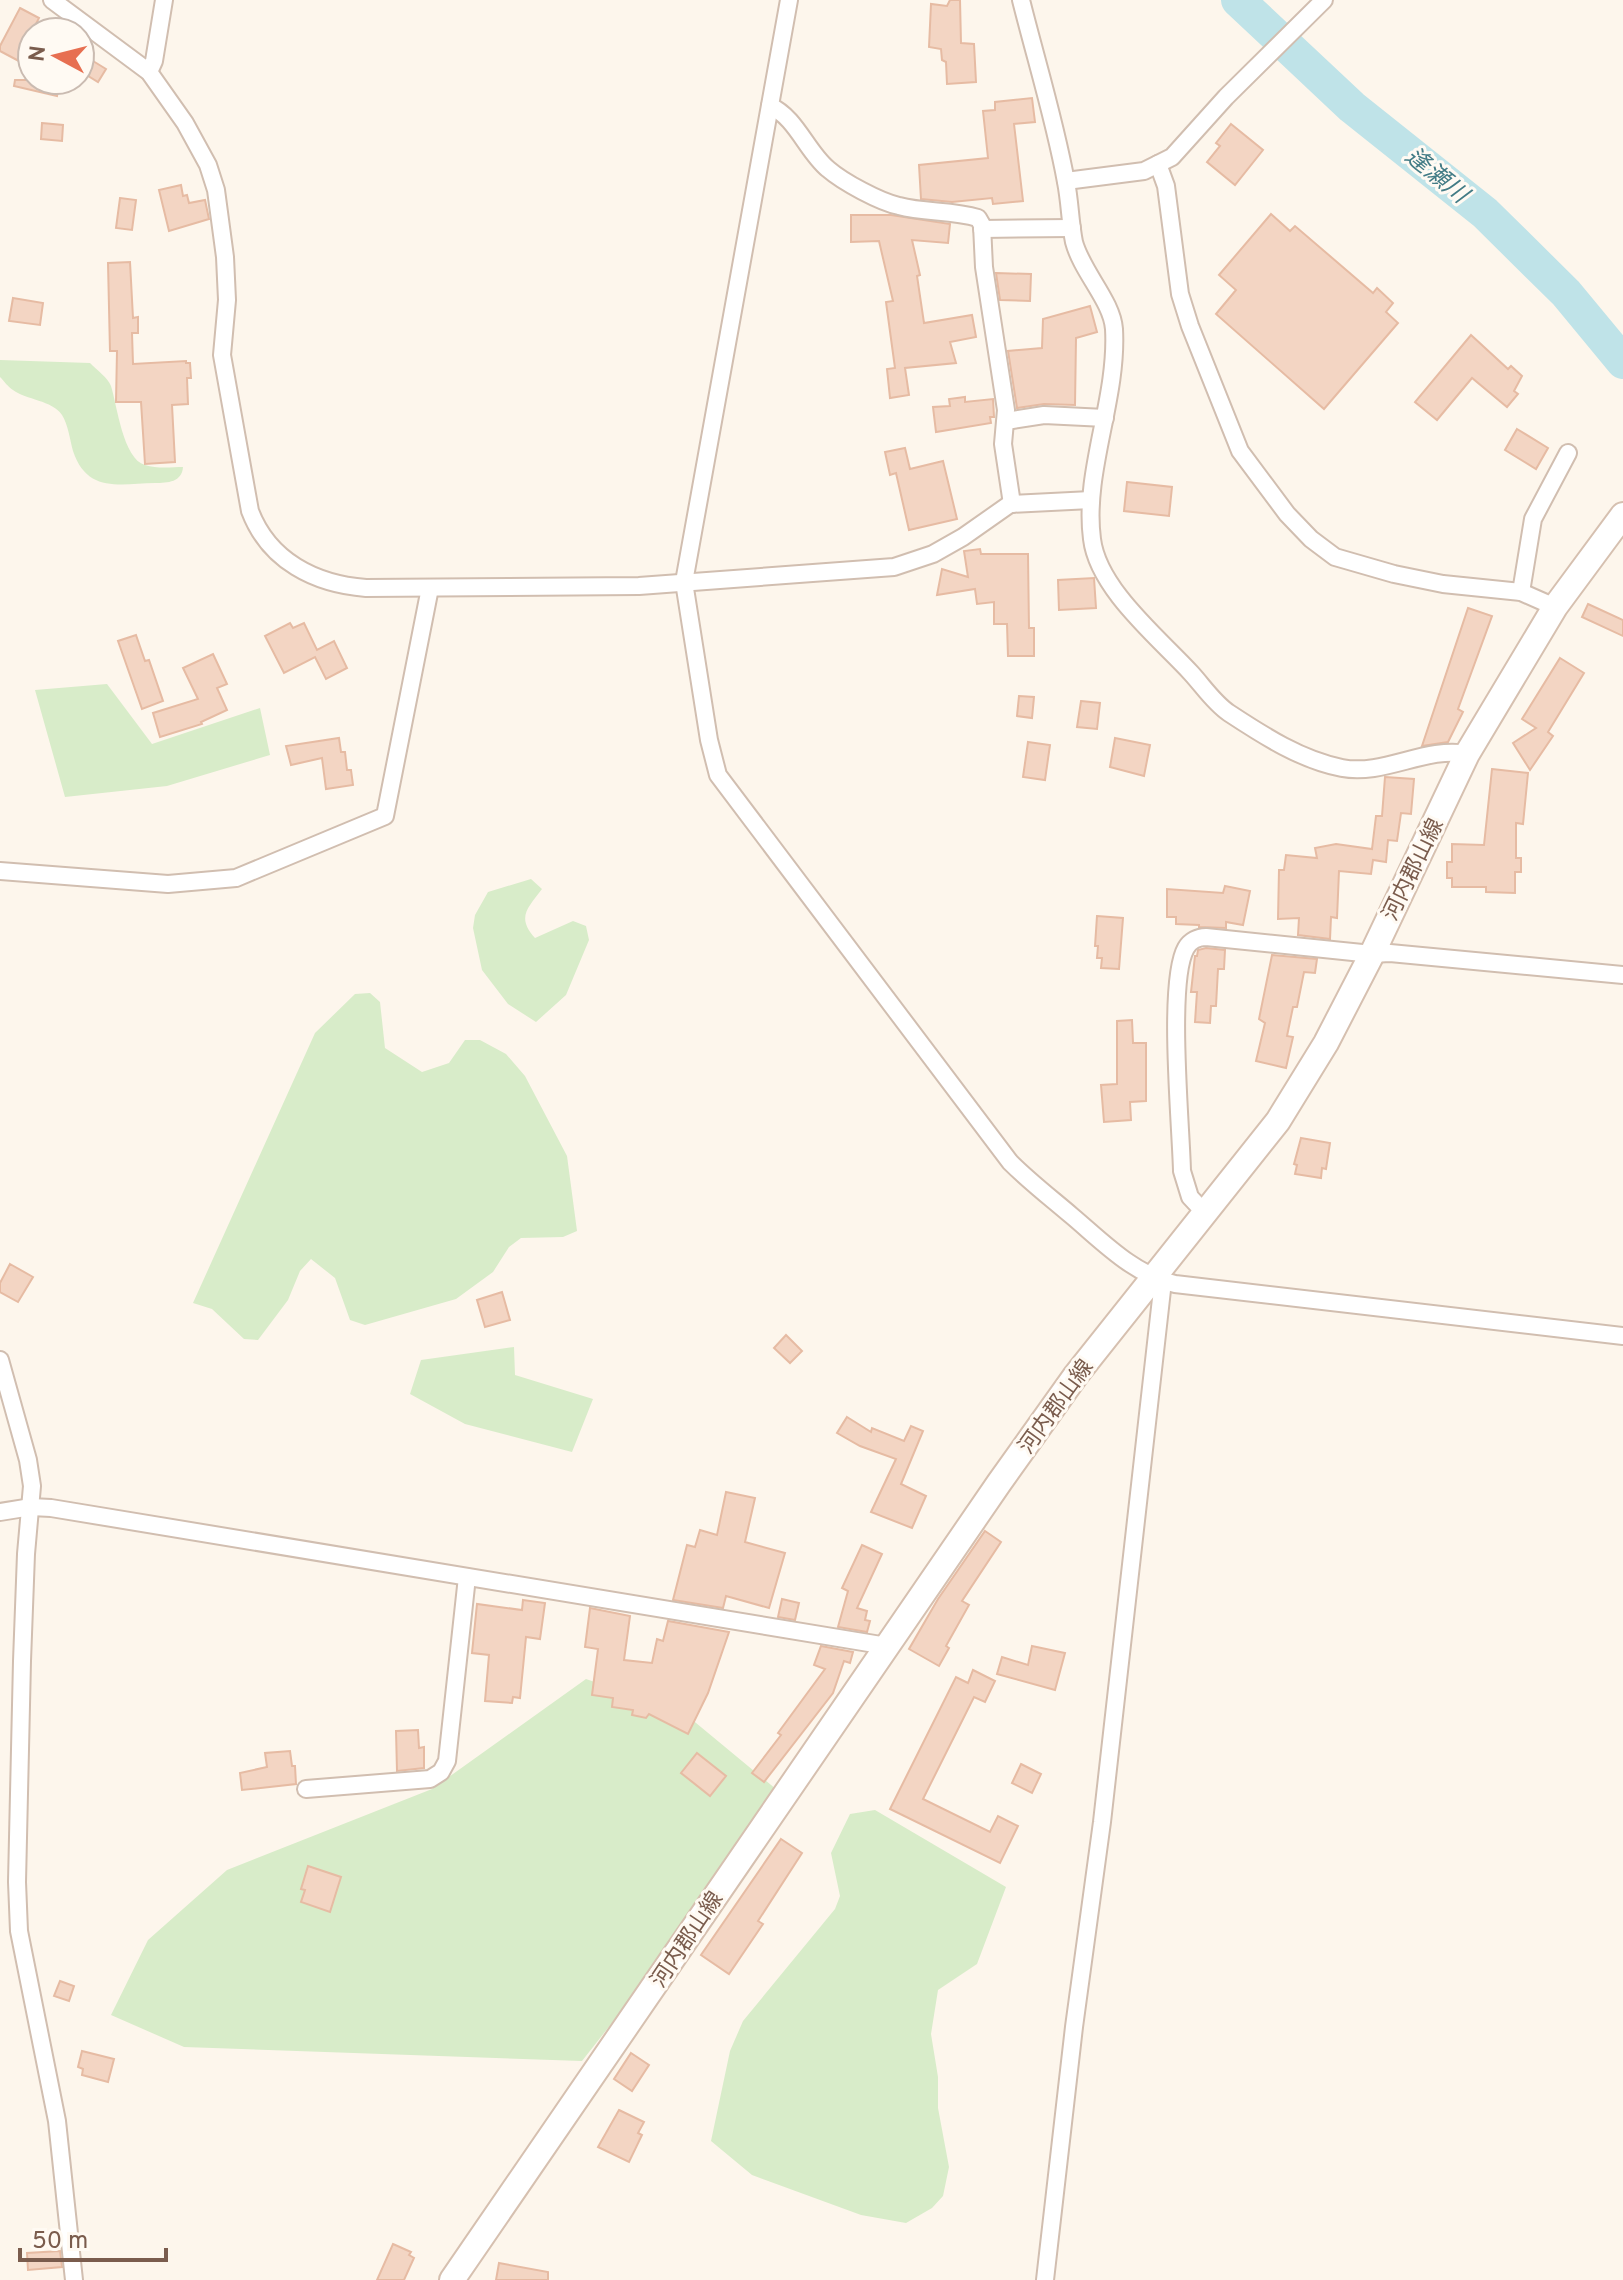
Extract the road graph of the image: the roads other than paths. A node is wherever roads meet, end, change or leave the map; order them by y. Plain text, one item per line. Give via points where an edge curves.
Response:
1 (52, 0) edge
2 (164, 0) edge
3 (789, 0) edge
4 (1021, 0) edge
5 (1324, 0) edge
6 (149, 72) junction
7 (770, 106) junction
8 (1158, 164) junction
9 (1066, 181) junction
10 (1072, 228) junction
11 (982, 229) junction
12 (1105, 418) junction
13 (1006, 421) junction
14 (1568, 453) dead end
15 (1091, 500) junction
16 (1012, 504) junction
17 (1623, 515) edge
18 (684, 582) junction
19 (430, 588) junction
20 (1521, 592) junction
21 (1555, 607) junction
22 (1467, 754) junction
23 (0, 871) edge
24 (1372, 954) junction
25 (1623, 975) edge
26 (1205, 1213) junction
27 (1158, 1279) junction
28 (1623, 1336) edge
29 (0, 1360) edge
30 (31, 1507) junction
31 (0, 1512) edge
32 (467, 1577) junction
33 (887, 1646) junction
34 (306, 1789) dead end
35 (74, 2280) edge
36 (452, 2280) edge
37 (1045, 2280) edge

1 - 6 street
2 - 6 street
3 - 7 street
4 - 9 street
5 - 8 street via 1172,157
6 - 19 street via 201,148 216,190 227,300 222,355 256,526 277,552 321,581 366,588
7 - 11 street via 841,178 899,206 978,218
7 - 18 street
8 - 9 street via 1144,171
8 - 20 street via 1190,326 1240,451 1287,514 1335,557 1443,584
9 - 10 street
10 - 11 street
10 - 12 street via 1079,257 1113,318
11 - 13 street
12 - 13 street via 1044,415
12 - 15 street
13 - 16 street via 1003,444
14 - 20 street via 1533,519
15 - 16 street
15 - 22 street via 1092,541 1108,579 1226,711 1293,752 1345,769
16 - 18 street via 933,554 894,567
17 - 21 main road, 河内郡山線
18 - 19 street
18 - 27 street via 718,775 1010,1162 1127,1263
19 - 23 street via 385,816 228,880 168,884
20 - 21 street
21 - 22 main road, 河内郡山線
22 - 24 main road, 河内郡山線
24 - 25 street
24 - 26 main road, 河内郡山線 via 1278,1121
24 - 26 street via 1206,937 1195,939 1185,950 1176,1008 1182,1171 1190,1197
26 - 27 main road, 河内郡山線
27 - 28 street
27 - 33 main road, 河内郡山線 via 1059,1399
27 - 37 street via 1102,1822
29 - 30 street via 28,1460
30 - 31 street
30 - 32 street
30 - 35 street via 22,1675 19,1931 57,2121
32 - 33 street
32 - 34 street via 447,1761 441,1772 430,1779
33 - 36 main road, 河内郡山線

